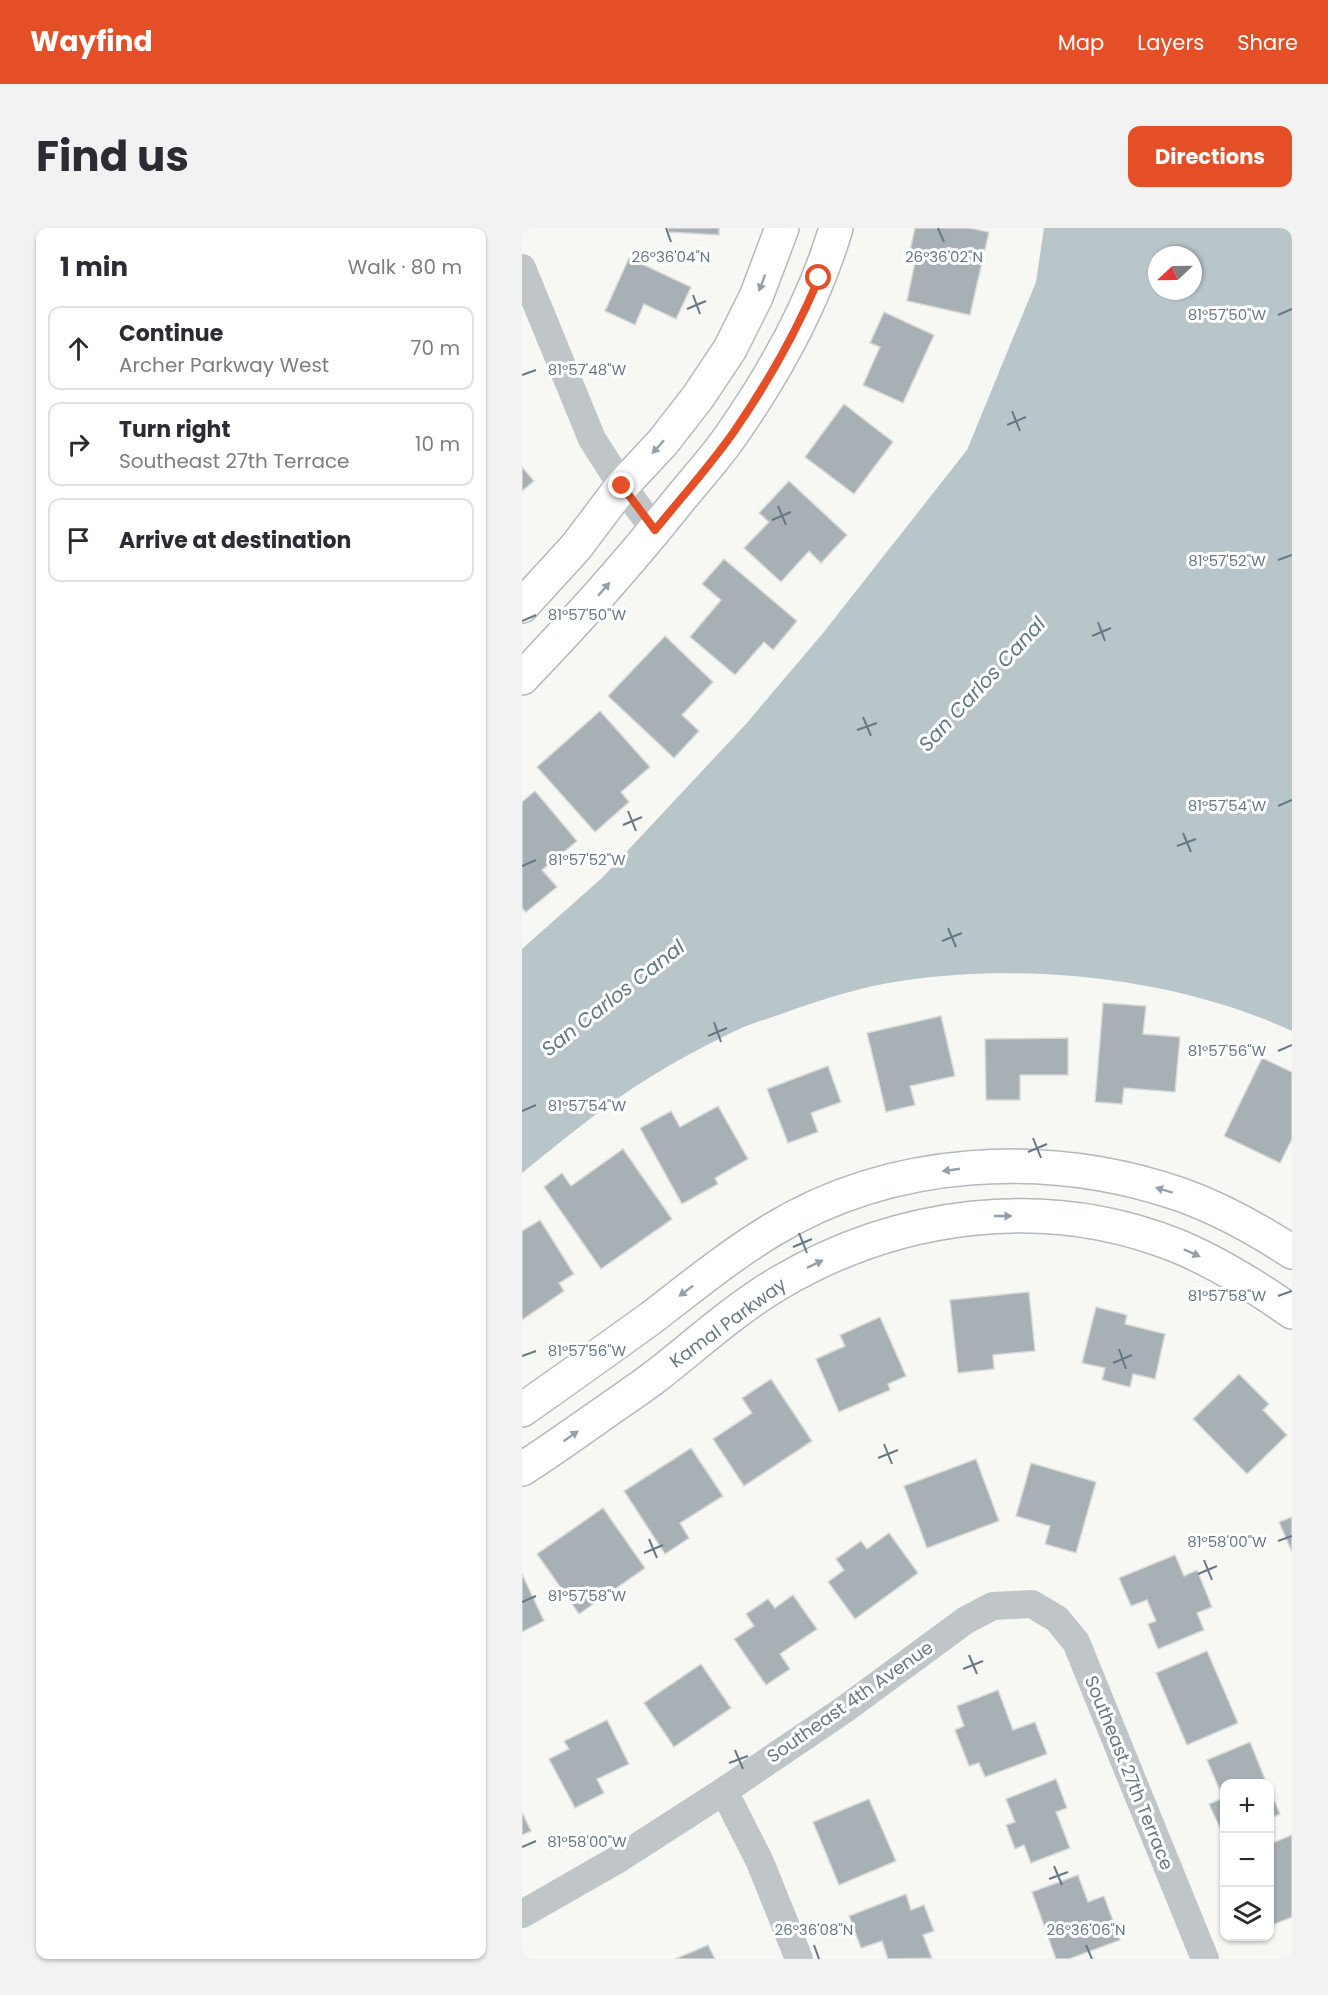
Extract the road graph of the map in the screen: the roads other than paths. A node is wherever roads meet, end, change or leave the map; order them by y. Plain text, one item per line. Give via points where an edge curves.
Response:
1 (782, 228) edge
2 (836, 228) edge
3 (522, 268) edge
4 (622, 486) junction
5 (655, 530) junction
6 (522, 606) edge
7 (522, 678) edge
8 (1292, 1252) edge
9 (1292, 1312) edge
10 (522, 1410) edge
11 (522, 1468) edge
12 (1032, 1604) joint
13 (724, 1791) junction
14 (522, 1914) edge
15 (799, 1959) edge
16 (1205, 1959) edge

1 -> 4 street via 756,297 730,349 699,397
2 - 5 street via 804,312 770,376 731,435
3 - 4 street via 592,439
4 - 5 street
4 - 6 street via 576,547
7 -> 5 street
8 -> 10 street via 1225,1213 1180,1194 1093,1172 1004,1166 910,1177 844,1196 774,1229
11 -> 9 street, Kamal Parkway via 653,1379 777,1284 852,1246 939,1222 986,1216 1034,1216 1082,1220 1129,1230 1218,1264
12 - 13 street, Southeast 4th Avenue via 993,1606 966,1620
12 - 16 street, Southeast 27th Terrace via 1057,1619 1076,1642
13 - 14 street, Southeast 4th Avenue via 620,1858
13 - 15 street via 760,1862

